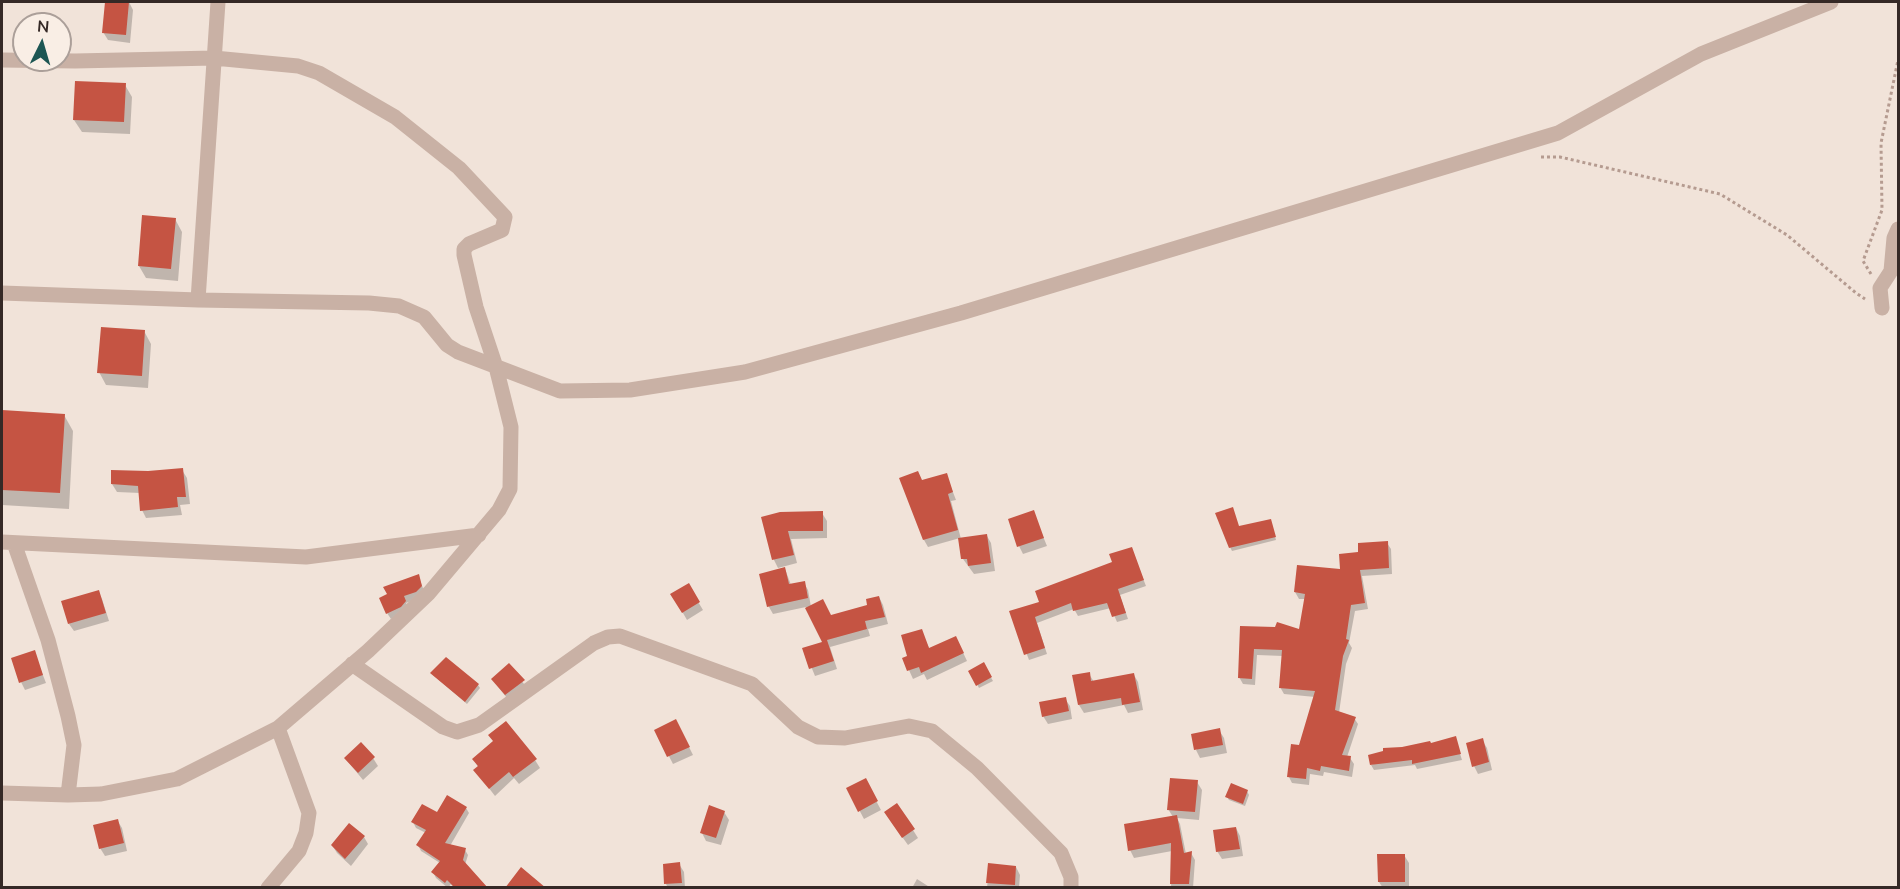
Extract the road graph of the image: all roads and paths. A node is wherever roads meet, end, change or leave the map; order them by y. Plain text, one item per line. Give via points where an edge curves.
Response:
1 (218, 2) edge
2 (1831, 2) edge
3 (214, 58) junction
4 (2, 60) edge
5 (1899, 60) edge
6 (1539, 156) dead end
7 (1899, 229) edge
8 (1880, 288) junction
9 (2, 293) edge
10 (198, 300) junction
11 (1882, 308) joint
12 (496, 367) junction
13 (479, 535) junction
14 (8, 543) edge
15 (352, 664) junction
16 (278, 728) junction
17 (2, 793) edge
18 (68, 795) junction
19 (267, 888) edge
20 (1071, 888) edge

1 - 3 street
2 - 12 street via 1701,54 1558,133 961,313 745,372 630,390 560,391
3 - 4 street
3 - 10 street
3 - 12 street via 298,66 319,73 417,134 459,168 505,217 502,230 464,249 476,307
5 - 8 path via 1881,143 1882,210 1863,261
6 - 11 path via 1560,157 1720,194 1787,235 1856,293
7 - 8 street via 1894,238 1892,271
8 - 11 street
9 - 10 street
10 - 12 street via 399,306 424,317 447,345 458,352
12 - 13 street via 511,427 510,489
13 - 14 street via 306,556
13 - 15 street via 429,593
14 - 18 street via 48,640 68,716 74,745
15 - 16 street
15 - 20 street via 443,727 457,732 478,725 594,643 620,636 752,684 798,727 818,737 845,738 909,726 932,731 976,768 1061,853 1071,877
16 - 18 street via 177,778 101,794
16 - 19 street via 309,813 299,851
17 - 18 street

